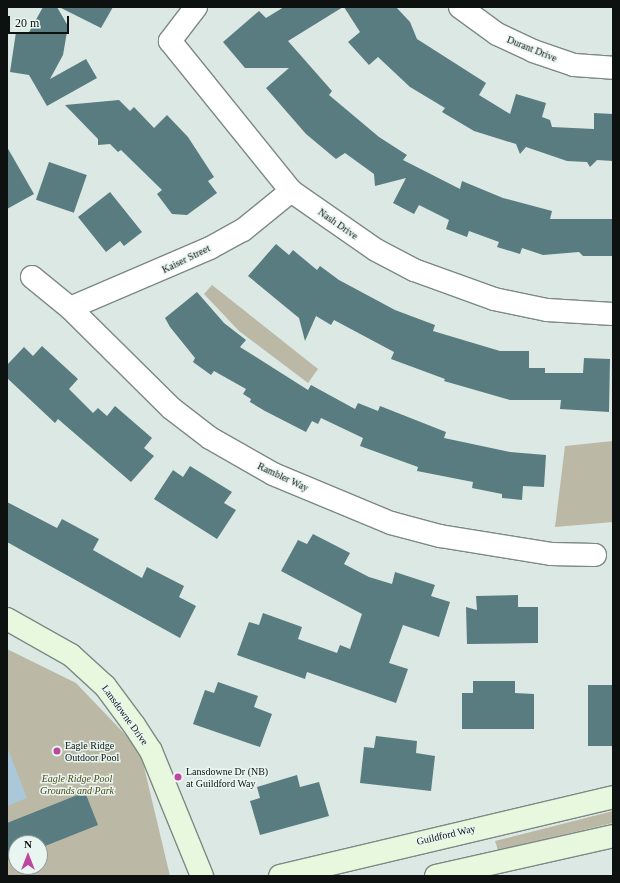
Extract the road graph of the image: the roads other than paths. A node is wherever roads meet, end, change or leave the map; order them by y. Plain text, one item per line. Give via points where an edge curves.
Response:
1 (196, 7) edge
2 (460, 7) edge
3 (613, 68) edge
4 (291, 191) junction
5 (32, 277) dead end
6 (70, 308) junction
7 (613, 314) edge
8 (595, 555) dead end
9 (7, 619) edge
10 (613, 797) edge
11 (613, 836) edge
12 (202, 876) edge
13 (280, 876) edge
14 (436, 876) edge

1 - 4 street, Nash Drive via 170,41
2 - 3 street, Durant Drive via 498,34 533,51 574,65
4 - 6 street, Kaiser Street via 243,230 210,248
4 - 7 street, Nash Drive via 376,250 414,270 494,299 548,310
5 - 6 street, Rambler Way
6 - 8 street, Rambler Way via 135,377 171,408 210,438 274,474 384,520 440,536 551,554
9 - 12 main road, Lansdowne Drive via 71,655 105,686 151,751
10 - 13 main road, Guildford Way
11 - 14 main road

